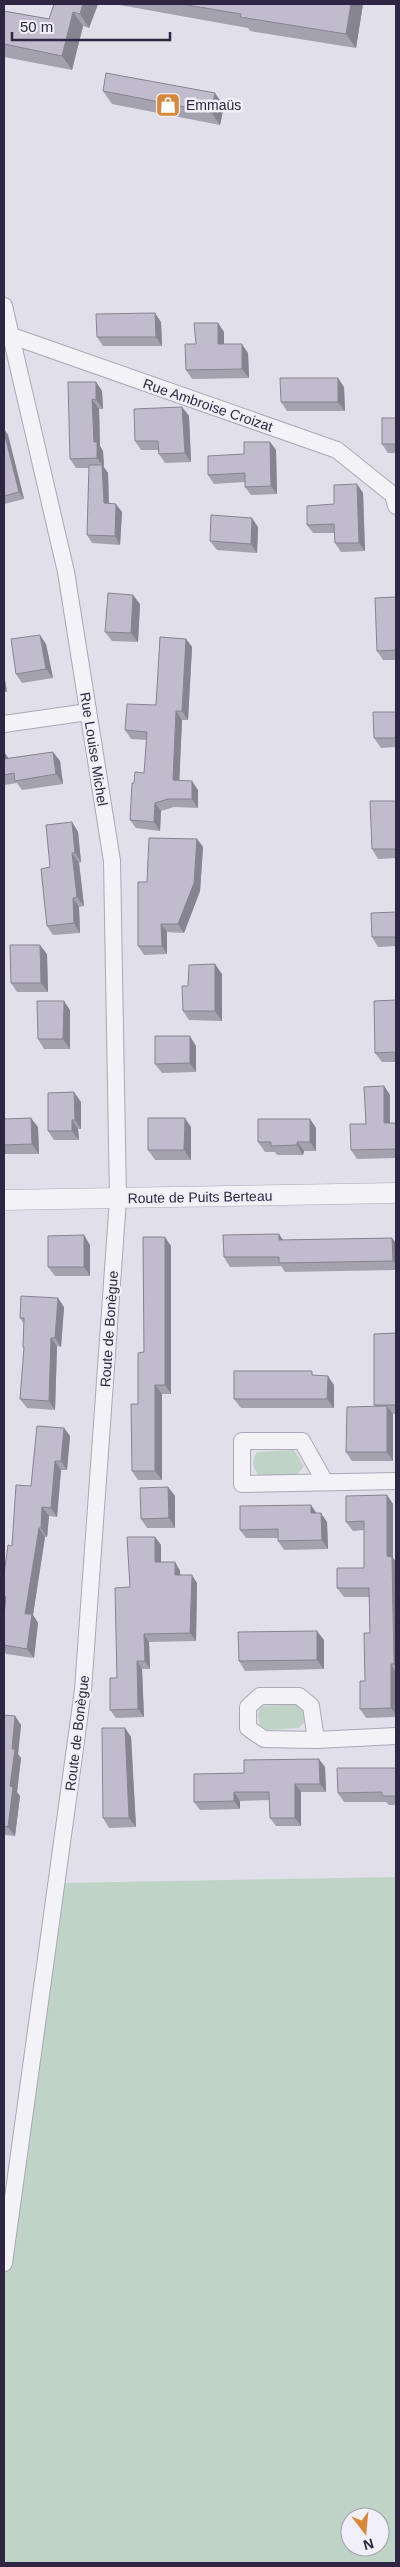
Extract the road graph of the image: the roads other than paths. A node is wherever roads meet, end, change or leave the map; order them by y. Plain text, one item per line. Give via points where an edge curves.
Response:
1 (4, 306) edge
2 (12, 336) junction
3 (395, 499) edge
4 (88, 712) junction
5 (4, 724) edge
6 (396, 1193) edge
7 (118, 1199) junction
8 (4, 1200) edge
9 (396, 1481) edge
10 (325, 1482) junction
11 (396, 1736) edge
12 (316, 1740) dead end
13 (4, 2263) edge

1 - 2 street, Rue Louise Michel
2 - 3 street, Rue Ambroise Croizat via 337,450
2 - 4 street, Rue Louise Michel via 66,572
4 - 5 street
4 - 7 street, Rue Louise Michel via 112,861
6 - 7 street, Route de Puits Berteau
7 - 8 street, Route de Puits Berteau
7 - 13 street, Route de Bonègue via 83,1690
9 - 10 street
10 - 10 street via 242,1484 242,1441 302,1441
11 - 12 street

